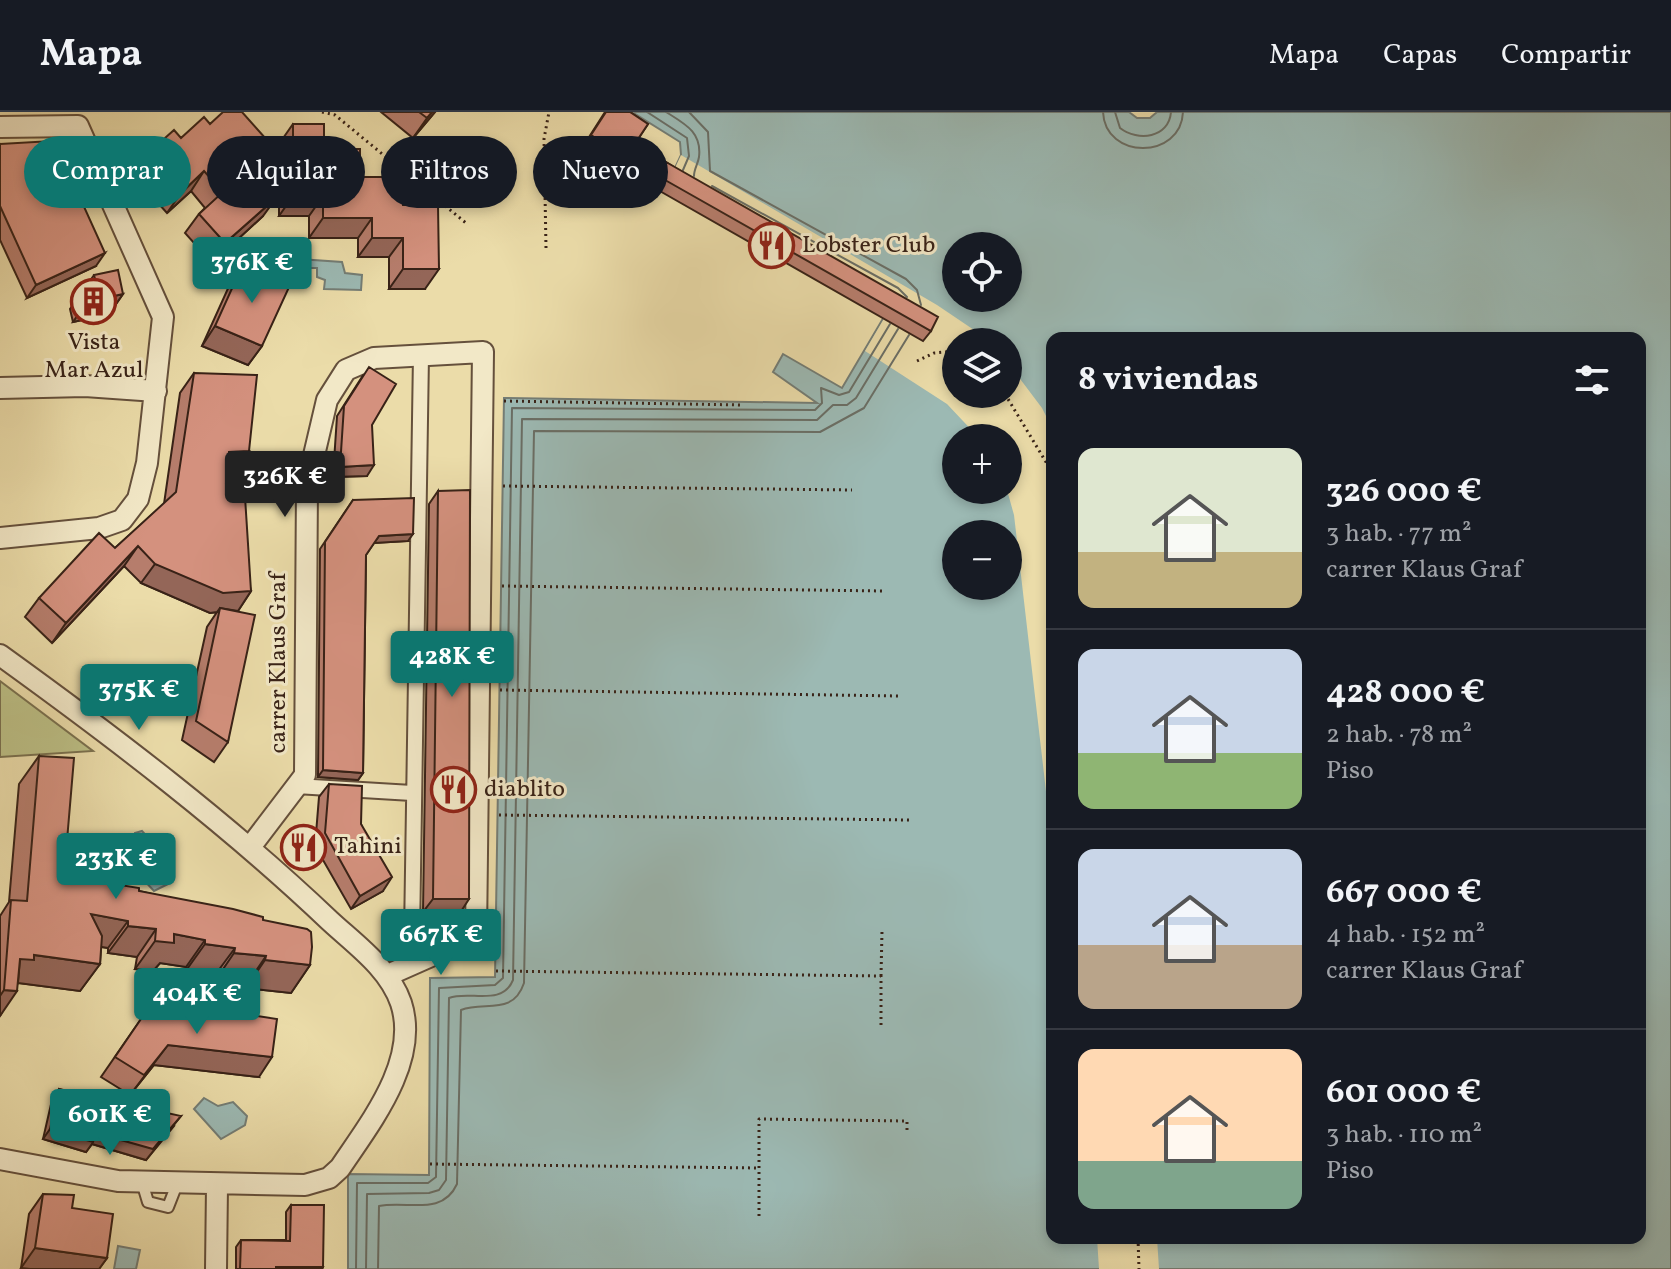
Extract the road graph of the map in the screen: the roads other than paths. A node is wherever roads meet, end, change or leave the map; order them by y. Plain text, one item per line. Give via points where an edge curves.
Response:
1 (82, 119) edge
2 (0, 127) edge
3 (421, 355) junction
4 (0, 388) edge
5 (156, 391) junction
6 (0, 538) edge
7 (0, 655) edge
8 (296, 786) junction
9 (412, 793) junction
10 (251, 846) junction
11 (425, 960) junction
12 (388, 975) junction
13 (0, 1159) edge
14 (217, 1186) junction
15 (216, 1269) edge

1 - 2 street
1 - 5 street via 163,317
3 - 8 street, carrer Klaus Graf via 374,358 346,370 327,400 307,485 305,775
3 - 9 street
3 - 11 street, carrer Klaus Graf via 483,352 476,936
4 - 5 street
5 - 6 street via 138,499 122,520 99,528
7 - 10 street
8 - 9 street
8 - 10 street, carrer Klaus Graf
9 - 11 street via 412,935
10 - 12 street
11 - 12 street
12 - 14 street via 402,1005 399,1064 340,1168 329,1178 305,1185
13 - 14 street via 118,1181
14 - 15 street

